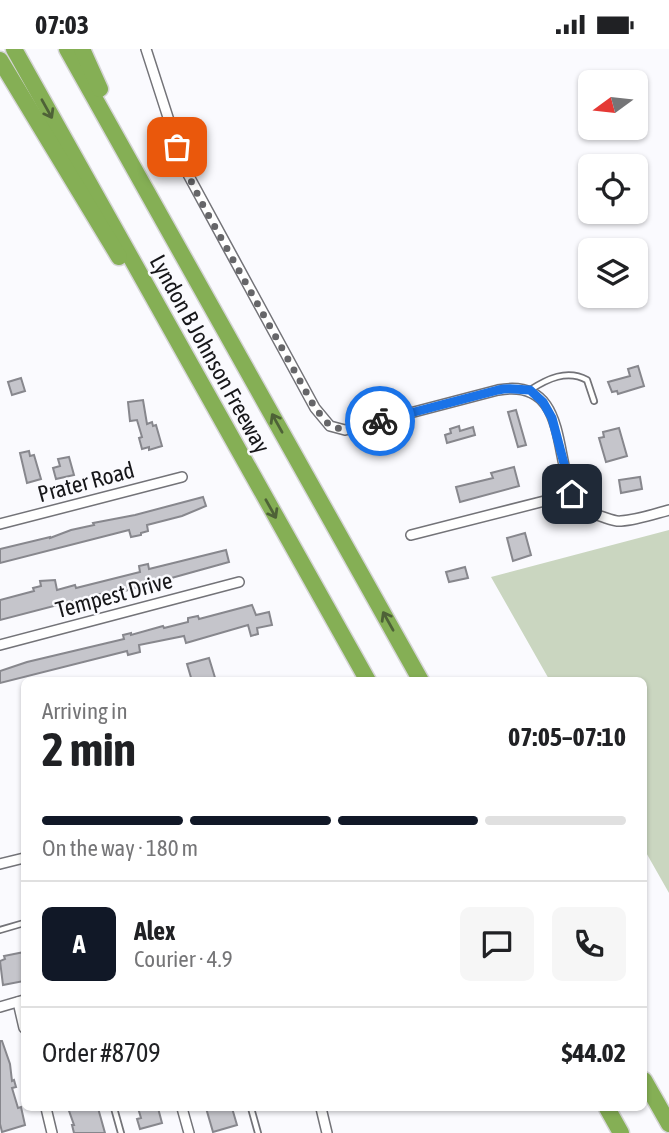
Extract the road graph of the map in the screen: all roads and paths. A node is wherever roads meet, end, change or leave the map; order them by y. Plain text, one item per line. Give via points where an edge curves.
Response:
1 (13, 49) edge
2 (67, 49) edge
3 (82, 49) edge
4 (146, 49) edge
5 (0, 60) edge
6 (155, 206) junction
7 (530, 390) junction
8 (594, 401) dead end
9 (214, 407) junction
10 (182, 477) dead end
11 (572, 494) junction
12 (669, 510) edge
13 (0, 524) edge
14 (411, 535) dead end
15 (239, 582) dead end
16 (0, 645) edge
17 (366, 677) edge
18 (419, 677) edge
19 (21, 858) edge
20 (0, 864) edge
21 (21, 924) edge
22 (0, 930) edge
23 (21, 1001) edge
24 (0, 1007) edge
25 (647, 1085) edge
26 (653, 1095) junction
27 (47, 1111) edge
28 (115, 1111) edge
29 (183, 1111) edge
30 (252, 1111) edge
31 (322, 1111) edge
32 (609, 1111) edge
33 (669, 1118) edge
34 (669, 1124) edge
35 (620, 1131) edge
36 (52, 1133) edge
37 (121, 1133) edge
38 (189, 1133) edge
39 (258, 1133) edge
40 (327, 1133) edge

1 -> 9 highway, Lyndon B Johnson Freeway
2 - 6 highway, Lyndon B Johnson Freeway
3 - 6 highway
4 - 7 street via 184,167 315,408 330,426 345,430 498,390
5 - 9 highway
18 -> 6 highway, Lyndon B Johnson Freeway
7 - 8 lane via 551,379 577,375 587,380
7 - 11 street via 552,418
9 -> 17 highway, Lyndon B Johnson Freeway
10 - 13 street, Prater Road
11 - 12 street via 585,510 620,522
11 - 14 street
15 - 16 street, Tempest Drive
19 - 20 street
21 - 22 lane
23 - 24 street
25 - 26 highway
26 - 33 highway
26 - 34 highway
27 - 36 street
28 - 37 lane
29 - 38 street
30 - 39 lane
31 - 40 street
32 - 35 highway

